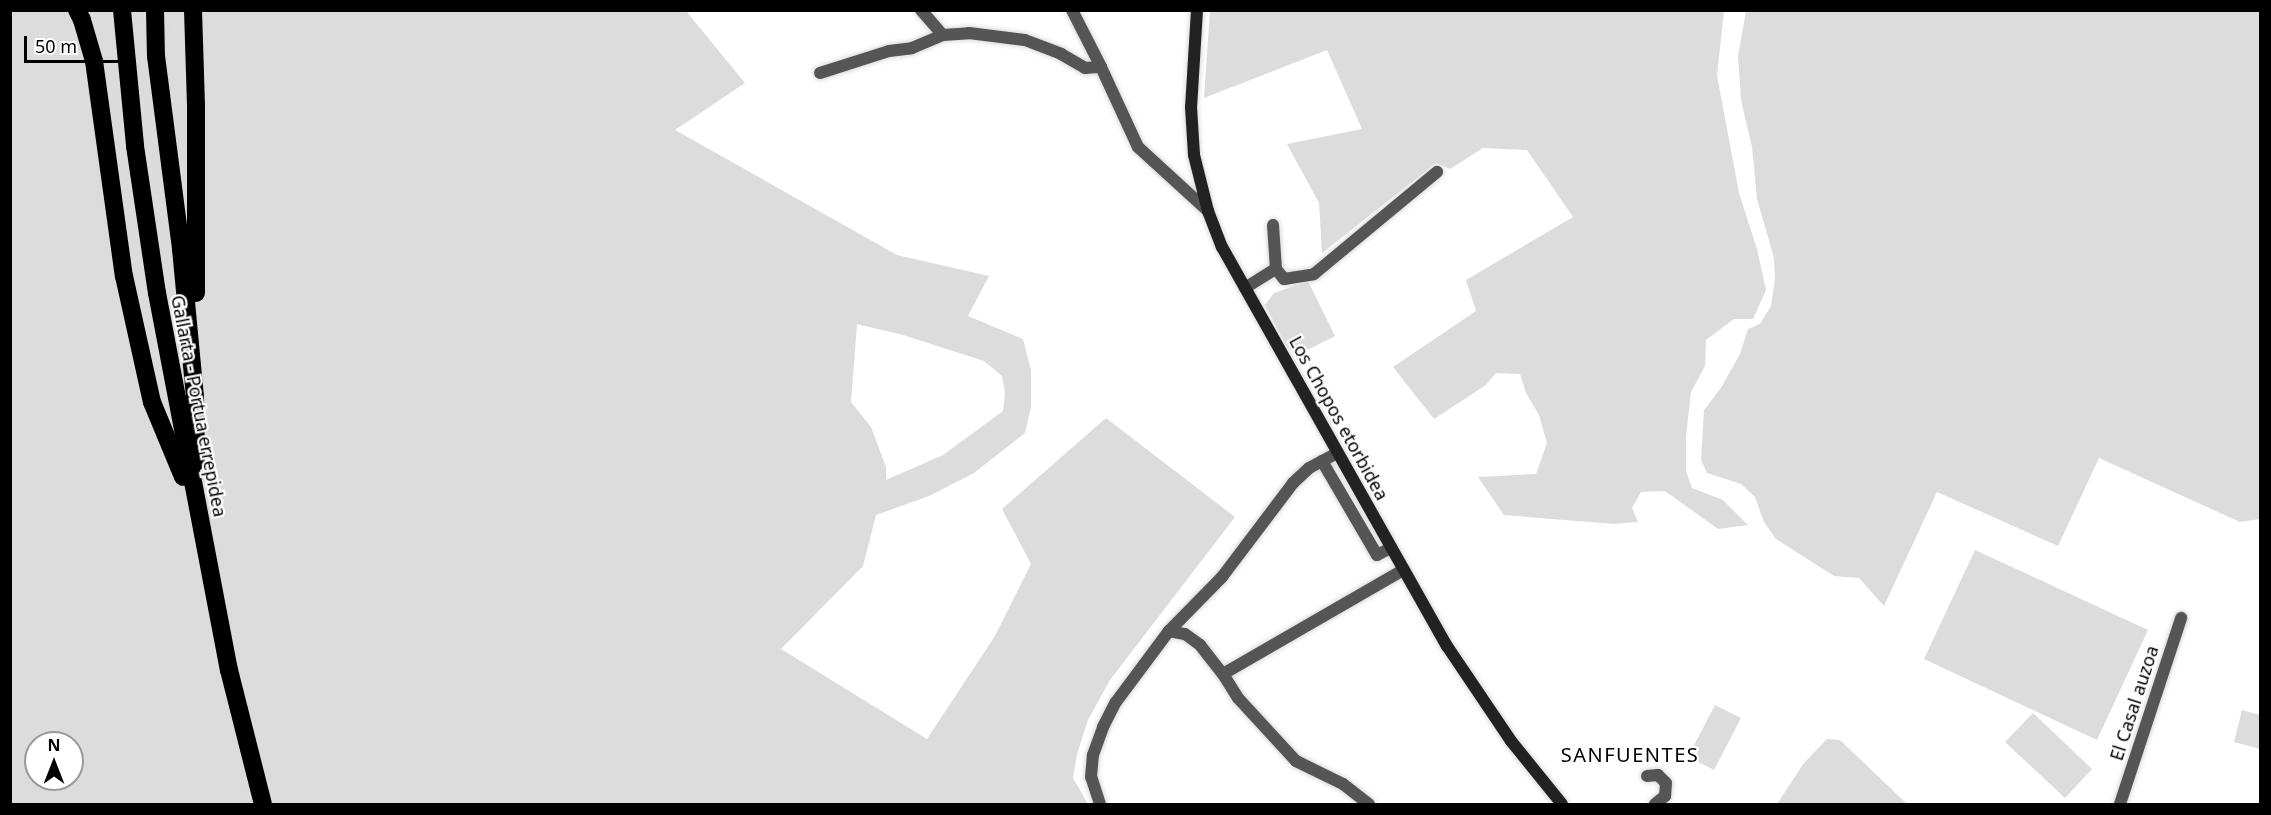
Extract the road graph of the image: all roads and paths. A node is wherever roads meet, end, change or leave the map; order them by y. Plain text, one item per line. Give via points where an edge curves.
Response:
1 (77, 10) edge
2 (122, 10) edge
3 (155, 10) edge
4 (193, 10) edge
5 (921, 10) edge
6 (1072, 10) edge
7 (1197, 10) edge
8 (943, 35) junction
9 (1101, 67) junction
10 (820, 73) dead end
11 (1437, 171) dead end
12 (1208, 211) junction
13 (1273, 225) dead end
14 (1276, 269) junction
15 (1245, 288) junction
16 (195, 396) junction
17 (1337, 453) junction
18 (1322, 461) junction
19 (197, 512) junction
20 (1391, 548) junction
21 (1403, 570) junction
22 (2181, 618) dead end
23 (1169, 630) junction
24 (1223, 674) junction
25 (250, 762) junction
26 (1647, 776) dead end
27 (2125, 803) edge
28 (256, 804) edge
29 (263, 804) edge
30 (1100, 804) edge
31 (1369, 804) edge
32 (1562, 804) edge
33 (1655, 804) edge

1 - 19 highway via 94,61 124,276 152,402
2 - 19 highway, Gallarta - Portua errepidea via 147,232
3 - 16 highway via 156,56
4 - 16 highway
5 - 8 street
6 - 9 street
7 - 12 street, Los Chopos etorbidea via 1192,126 1196,166
8 - 9 street via 969,33 1025,39 1084,68
8 - 10 street via 912,48
9 - 12 street via 1138,147
11 - 14 street via 1314,274 1284,279
12 - 15 street, Los Chopos etorbidea
13 - 14 street
14 - 15 street
15 - 17 street, Los Chopos etorbidea
16 - 19 highway
17 - 18 street
17 - 20 street, Los Chopos etorbidea
18 - 20 street via 1377,555
18 - 23 street via 1293,483 1222,577
19 - 25 highway, Gallarta - Portua errepidea
20 - 21 street, Los Chopos etorbidea
21 - 24 street
21 - 32 street, Los Chopos etorbidea via 1478,696
22 - 27 street, El Casal auzoa
23 - 24 street via 1185,634 1200,645
23 - 30 street via 1116,702 1103,728 1093,755 1091,777
24 - 31 street via 1238,698 1296,761 1343,784
25 - 28 highway
25 - 29 highway, Gallarta - Portua errepidea
26 - 33 street via 1658,775 1666,783 1665,796

